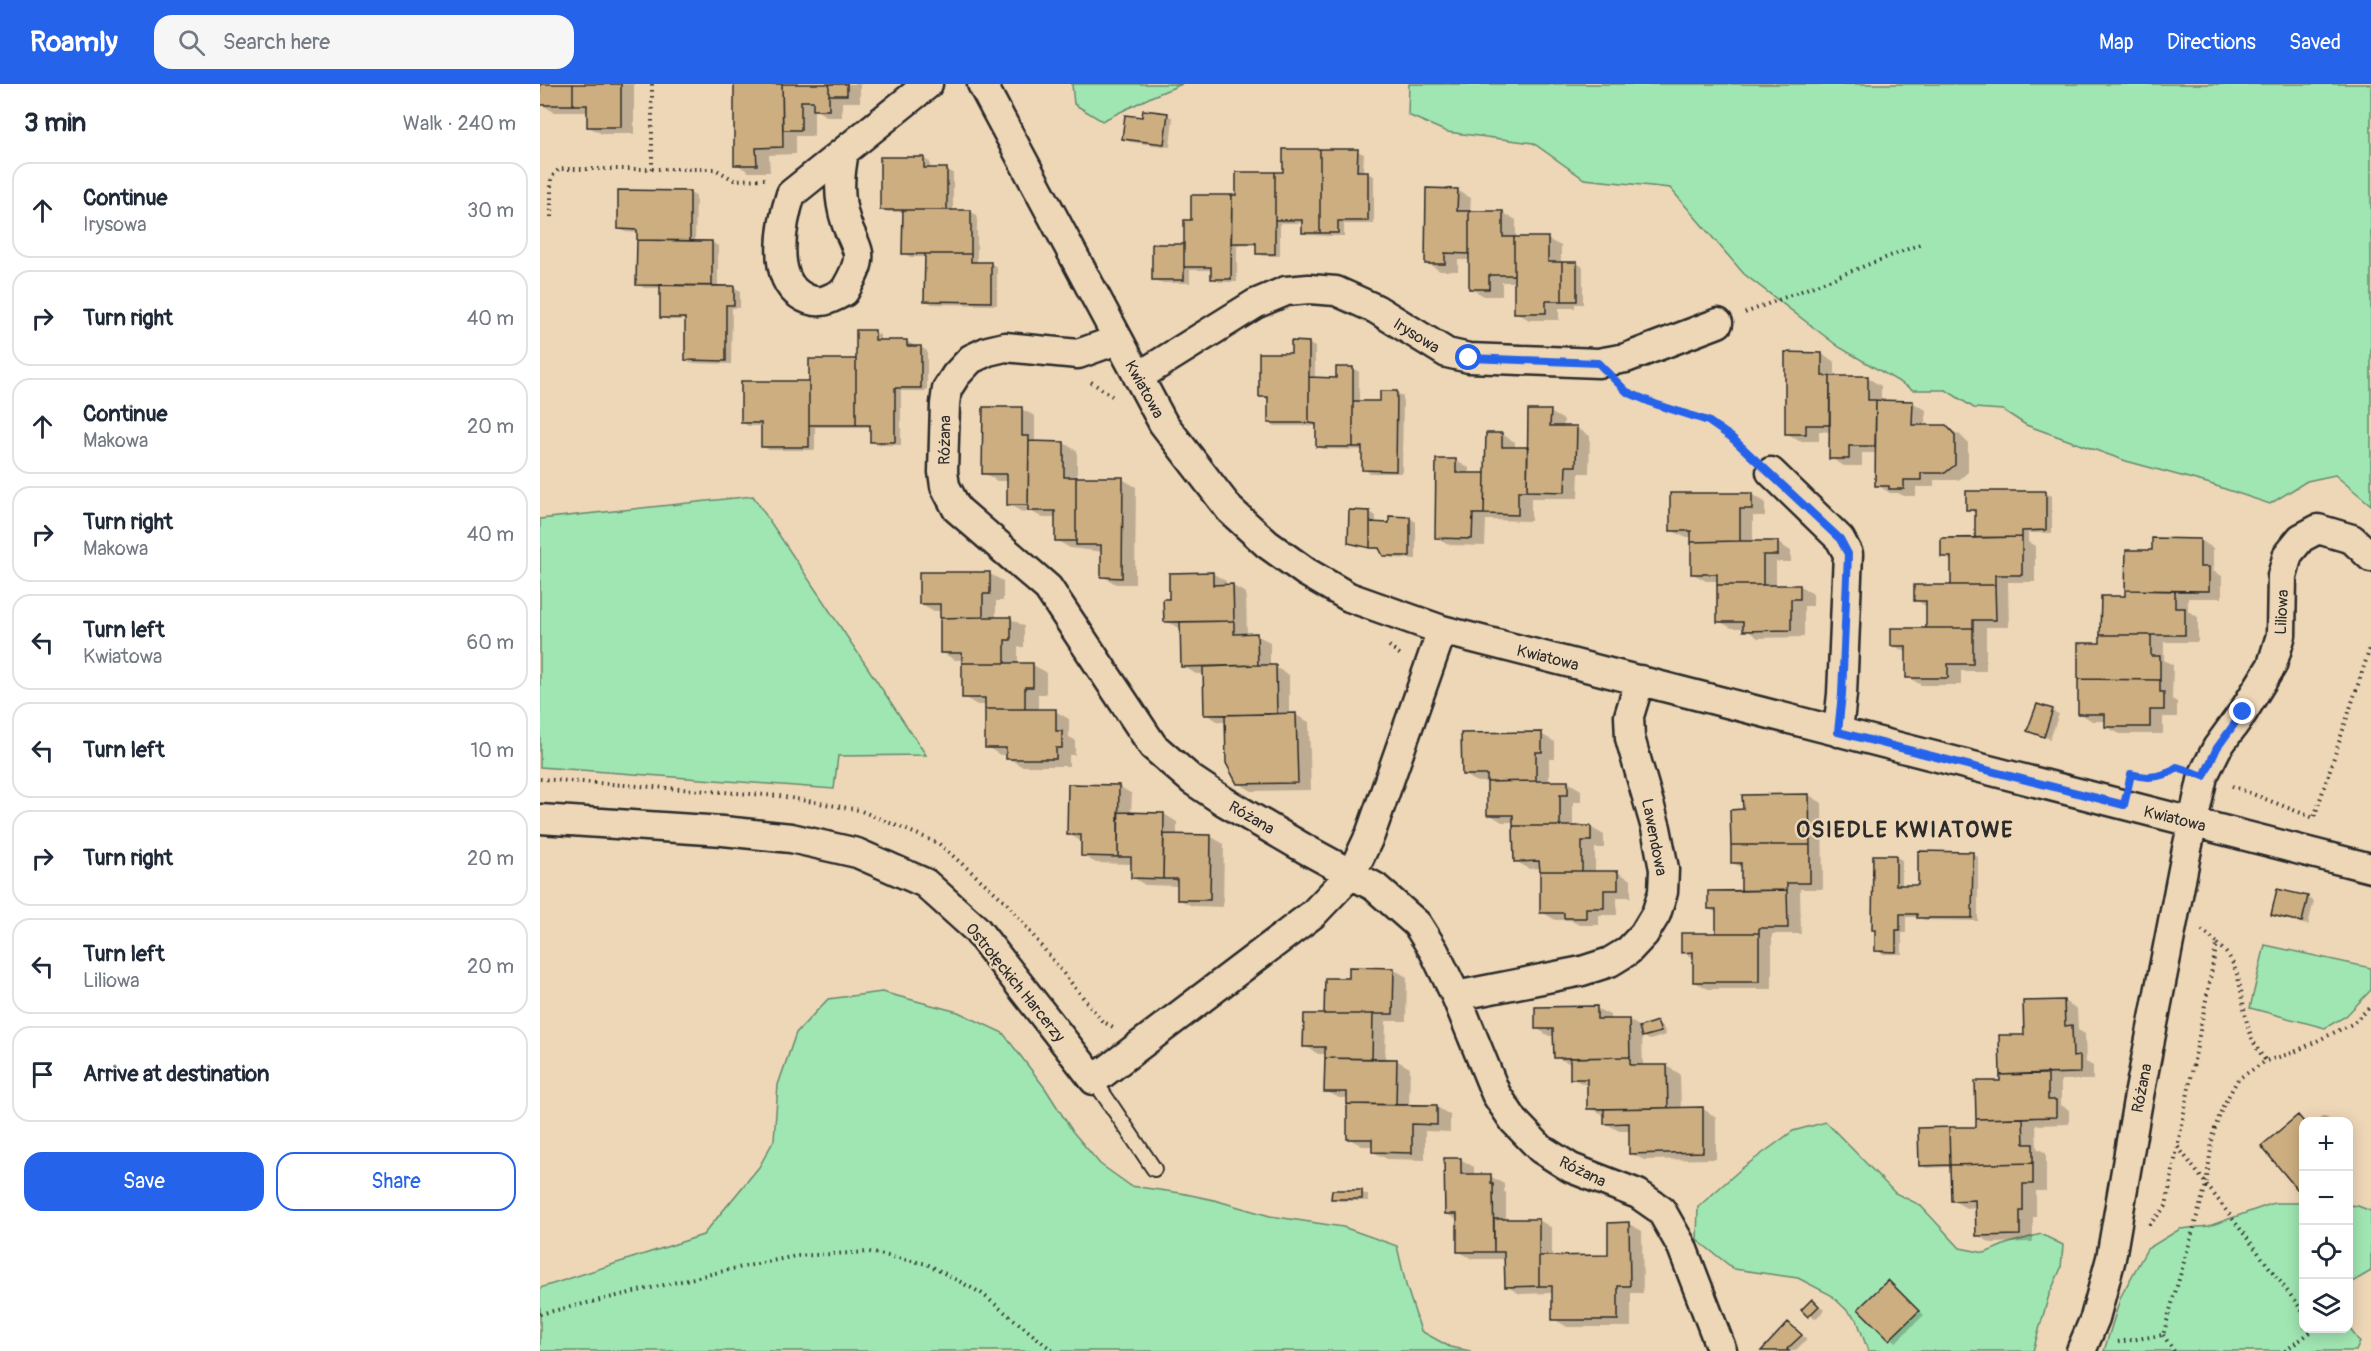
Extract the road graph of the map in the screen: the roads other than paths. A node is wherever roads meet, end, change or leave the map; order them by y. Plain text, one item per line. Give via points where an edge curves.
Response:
1 (928, 84) edge
2 (981, 84) edge
3 (844, 152) junction
4 (1718, 323) road end
5 (1117, 340) junction
6 (1138, 377) junction
7 (1771, 472) road end
8 (2371, 557) edge
9 (1442, 630) junction
10 (1640, 680) junction
11 (1838, 732) junction
12 (540, 819) edge
13 (2193, 822) junction
14 (2371, 868) edge
15 (1352, 873) junction
16 (1456, 996) junction
17 (1094, 1080) junction
18 (1154, 1169) dead end
19 (1722, 1351) edge
20 (2081, 1351) edge

1 - 3 street
2 - 5 street, Kwiatowa
3 - 3 street via 840,195 858,254 854,273 844,292 822,301 806,299 792,290 782,269 783,217 791,194
4 - 6 street, Irysowa via 1626,358 1598,363 1469,358 1447,353 1376,309 1336,291 1286,291 1255,304
5 - 6 street, Kwiatowa
5 - 15 street, Różana via 1078,354 1005,347 971,359 947,389 945,486 957,508 1048,588 1153,746 1225,802
6 - 9 street, Kwiatowa via 1163,423 1197,468 1230,510 1267,544 1349,597
7 - 11 street via 1840,539 1848,554
8 - 13 street, Liliowa via 2352,539 2318,529 2301,538 2288,554 2282,576 2281,635 2272,665 2217,748 2204,776
9 - 10 street, Kwiatowa
9 - 15 street via 1370,836
10 - 11 street, Kwiatowa
10 - 16 street, Lawendowa via 1629,716 1630,738 1664,869 1663,892 1656,914 1628,951 1610,962
11 - 13 street, Kwiatowa
12 - 17 street, Ostrołęckich Harcerzy via 791,838 857,853 925,883 976,929
13 - 14 street, Kwiatowa
13 - 20 street, Różana via 2111,1258 2095,1318
15 - 16 street, Różana via 1417,924
15 - 17 street via 1313,914
16 - 19 street, Różana via 1496,1094 1514,1121 1541,1149 1571,1168 1638,1194 1661,1210 1682,1247
17 - 18 lane

